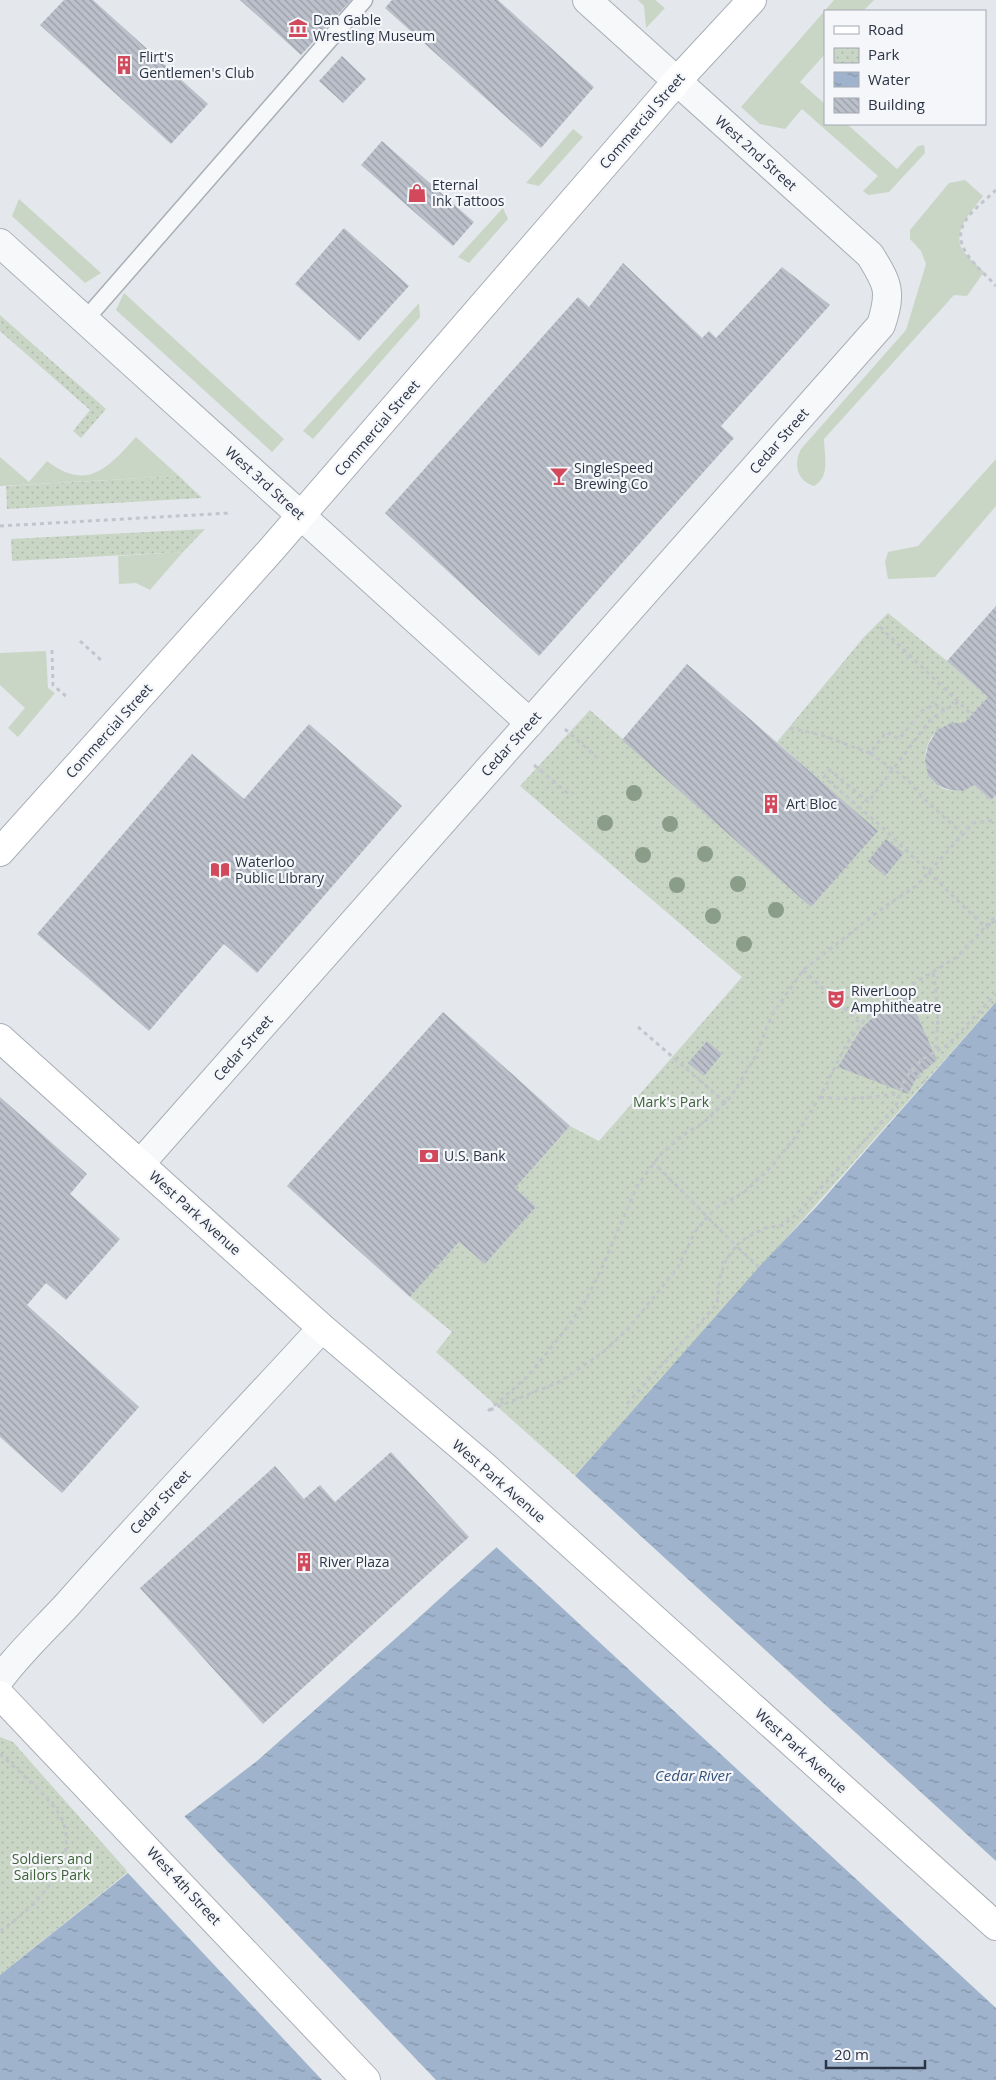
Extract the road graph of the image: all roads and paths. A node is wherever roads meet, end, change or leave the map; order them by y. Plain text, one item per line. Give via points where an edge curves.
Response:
1 (364, 0) edge
2 (588, 0) edge
3 (752, 0) edge
4 (676, 82) junction
5 (996, 190) edge
6 (0, 243) edge
7 (996, 286) edge
8 (85, 320) junction
9 (882, 325) joint
10 (230, 513) dead end
11 (301, 516) junction
12 (0, 526) edge
13 (880, 627) dead end
14 (80, 641) dead end
15 (52, 650) dead end
16 (101, 660) dead end
17 (68, 698) dead end
18 (958, 702) junction
19 (944, 710) junction
20 (972, 714) dead end
21 (530, 723) junction
22 (562, 727) dead end
23 (790, 728) dead end
24 (870, 753) junction
25 (602, 761) dead end
26 (531, 763) dead end
27 (894, 768) junction
28 (571, 796) dead end
29 (996, 820) edge
30 (963, 834) junction
31 (0, 852) edge
32 (930, 873) junction
33 (996, 916) edge
34 (996, 921) edge
35 (985, 927) junction
36 (803, 970) junction
37 (932, 973) junction
38 (996, 994) edge
39 (861, 1024) junction
40 (638, 1027) dead end
41 (0, 1038) edge
42 (935, 1052) junction
43 (912, 1069) junction
44 (926, 1082) dead end
45 (900, 1093) junction
46 (820, 1097) junction
47 (726, 1103) junction
48 (140, 1164) junction
49 (654, 1164) junction
50 (707, 1217) junction
51 (736, 1246) junction
52 (759, 1267) dead end
53 (322, 1328) junction
54 (627, 1404) dead end
55 (0, 1679) edge
56 (0, 1695) edge
57 (0, 1754) edge
58 (996, 1926) edge
59 (0, 1930) edge
60 (366, 2080) edge

1 - 8 lane
2 - 4 street, West 2nd Street
3 - 4 street, Commercial Street
4 - 9 street, West 2nd Street via 870,255 884,278 889,302
4 - 11 street, Commercial Street
5 - 7 path via 966,220 959,236 962,249
6 - 8 street, West 3rd Street
8 - 11 street, West 3rd Street
9 - 21 street, Cedar Street
10 - 12 path
11 - 21 street, West 3rd Street
11 - 31 street, Commercial Street
13 - 18 path
14 - 16 path
15 - 17 path via 53,685
18 - 19 path
18 - 20 path
19 - 24 path via 935,704 922,711 899,739 886,732
19 - 27 path via 917,735
21 - 48 street, Cedar Street
22 - 25 path
23 - 24 path via 821,735
24 - 27 path
26 - 28 path
27 - 30 path
27 - 32 path via 868,802 830,770 824,777
29 - 30 path via 973,823
30 - 32 path
32 - 35 path
32 - 36 path
33 - 35 path
34 - 35 path
35 - 37 path via 957,957
36 - 39 path
36 - 47 path via 772,1015 749,1067
37 - 39 path via 879,1005
37 - 42 path via 939,1025
38 - 42 path via 948,1045
39 - 46 path via 846,1045
40 - 47 path
41 - 48 street, West Park Avenue
42 - 43 path
43 - 44 path
43 - 45 path
45 - 46 path via 870,1099
45 - 51 path via 896,1106 796,1215 783,1225 764,1228
46 - 50 path via 793,1140 771,1167 744,1192
47 - 49 path via 683,1135
48 - 53 street, West Park Avenue
49 - 50 path
49 - 50 path via 637,1186 583,1305 528,1376 488,1411 561,1381 603,1352 654,1299 678,1267 695,1232
50 - 51 path
51 - 52 path
51 - 54 path via 720,1277 717,1304
53 - 55 street, Cedar Street via 20,1653
53 - 58 street, West Park Avenue via 484,1466
56 - 60 street, West 4th Street
57 - 59 path via 56,1808 66,1842 60,1869 50,1887 29,1910

